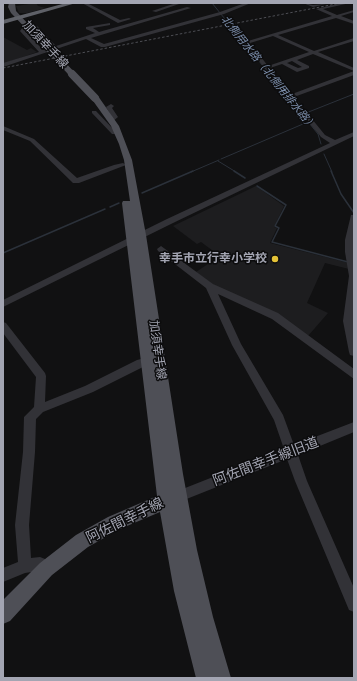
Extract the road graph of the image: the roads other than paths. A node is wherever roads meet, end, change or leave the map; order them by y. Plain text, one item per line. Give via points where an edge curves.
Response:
1 (12, 3) edge
2 (73, 3) edge
3 (84, 3) edge
4 (177, 3) edge
5 (249, 3) edge
6 (305, 3) edge
7 (331, 3) edge
8 (348, 3) edge
9 (354, 11) edge
10 (337, 16) junction
11 (18, 18) junction
12 (3, 22) edge
13 (120, 22) junction
14 (354, 23) edge
15 (25, 25) junction
16 (237, 31) dead end
17 (98, 33) junction
18 (274, 35) junction
19 (86, 37) junction
20 (354, 39) edge
21 (246, 43) junction
22 (54, 47) junction
23 (42, 52) junction
24 (313, 52) junction
25 (292, 59) junction
26 (282, 62) junction
27 (3, 65) edge
28 (266, 68) junction
29 (354, 71) edge
30 (290, 97) junction
31 (111, 106) dead end
32 (114, 123) junction
33 (3, 128) edge
34 (354, 134) edge
35 (335, 143) junction
36 (123, 165) junction
37 (354, 217) edge
38 (136, 238) junction
39 (161, 249) dead end
40 (210, 286) junction
41 (3, 304) edge
42 (3, 326) edge
43 (354, 352) edge
44 (149, 361) junction
45 (353, 373) edge
46 (39, 409) junction
47 (354, 427) edge
48 (290, 452) junction
49 (173, 498) junction
50 (25, 566) junction
51 (46, 569) junction
52 (3, 575) edge
53 (354, 605) edge
54 (3, 614) edge
55 (206, 678) edge
56 (221, 678) edge

1 - 11 main road, 加須幸手線 via 12,10
2 - 11 highway
3 - 13 street
4 - 13 street
4 - 17 street via 189,8
5 - 19 street via 221,14 103,46
6 - 7 street via 313,6
8 - 10 street via 318,9
9 - 10 street
10 - 14 street
10 - 18 street
11 - 12 highway
11 - 15 main road, 加須幸手線
13 - 17 street via 88,28
15 - 22 street via 35,27
15 - 23 street via 22,31
15 - 32 main road, 加須幸手線 via 104,117
16 - 21 street
17 - 19 street
18 - 21 street
18 - 24 street
19 - 22 street
20 - 24 street
21 - 28 street
22 - 23 street
23 - 27 street
24 - 25 street
24 - 29 street
25 - 26 street
25 - 26 street via 307,67 298,70
26 - 28 street
28 - 30 street
29 - 30 street
30 - 35 street via 323,136
31 - 32 street via 109,107
32 - 36 main road, 加須幸手線
32 - 38 main road, 加須幸手線 via 128,160
33 - 36 street via 31,139 76,181
34 - 35 street
35 - 38 street
36 - 38 main road, 加須幸手線
37 - 43 street via 349,240 353,276 348,322
38 - 41 street
38 - 44 main road, 加須幸手線
38 - 49 main road, 加須幸手線
39 - 40 street
40 - 45 street via 275,316
40 - 48 street via 237,345 279,419
42 - 46 street via 41,376
44 - 46 street
44 - 49 main road, 加須幸手線
46 - 50 street via 30,417 22,525
47 - 48 street, 阿佐間幸手線旧道
48 - 49 street, 阿佐間幸手線旧道
48 - 53 street
49 - 51 main road, 阿佐間幸手線 via 99,531
49 - 55 main road, 加須幸手線 via 182,591
49 - 56 main road, 加須幸手線
50 - 51 street via 40,564
50 - 52 street
51 - 54 main road, 阿佐間幸手線

